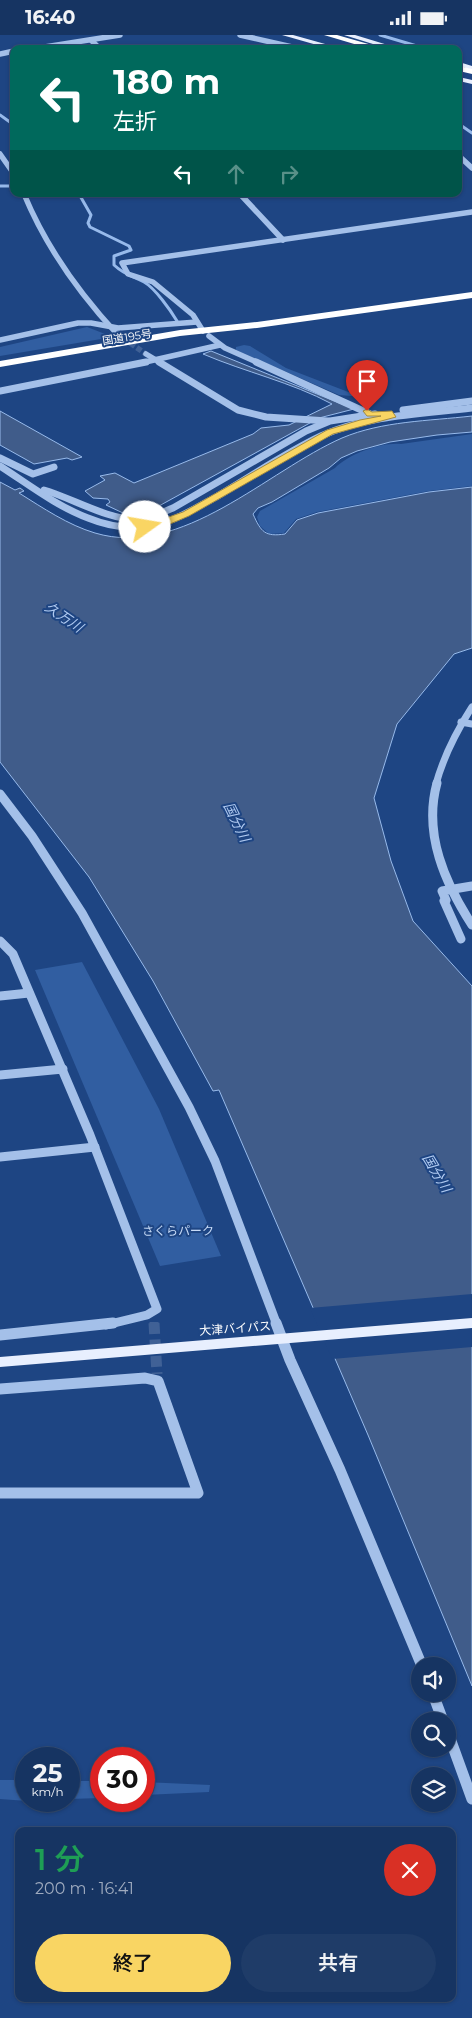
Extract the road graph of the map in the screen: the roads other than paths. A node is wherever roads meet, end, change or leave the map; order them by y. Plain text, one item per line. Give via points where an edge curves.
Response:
1 (120, 35) edge
2 (240, 35) edge
3 (285, 35) edge
4 (328, 35) edge
5 (347, 35) edge
6 (91, 39) junction
7 (56, 45) edge
8 (96, 45) edge
9 (284, 45) edge
10 (324, 45) edge
11 (367, 45) edge
12 (383, 45) edge
13 (0, 154) edge
14 (462, 160) edge
15 (10, 168) edge
16 (472, 168) edge
17 (25, 197) edge
18 (243, 197) edge
19 (472, 212) edge
20 (283, 240) junction
21 (472, 295) edge
22 (110, 327) junction
23 (203, 330) junction
24 (117, 334) tunnel mouth
25 (0, 341) edge
26 (220, 345) junction
27 (146, 353) tunnel mouth
28 (157, 359) junction
29 (0, 364) edge
30 (0, 370) edge
31 (0, 391) edge
32 (472, 401) edge
33 (472, 408) edge
34 (370, 414) junction
35 (390, 415) junction
36 (330, 421) junction
37 (0, 458) edge
38 (0, 465) edge
39 (54, 467) dead end
40 (39, 489) junction
41 (472, 707) edge
42 (460, 722) junction
43 (472, 724) edge
44 (0, 794) edge
45 (472, 886) edge
46 (451, 890) junction
47 (471, 922) edge
48 (461, 939) dead end
49 (0, 941) edge
50 (29, 993) junction
51 (0, 996) edge
52 (62, 1069) junction
53 (0, 1075) edge
54 (95, 1147) junction
55 (0, 1157) edge
56 (472, 1323) edge
57 (0, 1335) edge
58 (290, 1339) junction
59 (0, 1362) edge
60 (0, 1389) edge
61 (0, 1493) edge
62 (418, 1657) edge
63 (456, 1755) edge
64 (472, 1799) edge

1 - 6 street
2 - 9 street
3 - 10 main road
4 - 11 highway
5 - 12 main road
6 - 7 street
6 - 8 street
13 - 15 street
14 - 16 street
17 - 22 street via 55,255 90,306
18 - 20 street
19 - 20 street
20 - 23 street via 122,263 128,274 153,282 193,315
21 - 23 highway, 国道195号
22 - 23 street
22 - 24 street
22 - 25 street via 78,323
23 - 26 street
23 - 29 highway, 国道195号
23 - 30 highway, 国道195号
26 - 28 street
26 - 34 street
27 - 28 street
28 - 31 street
28 - 36 street via 238,410 266,417
32 - 35 street via 423,406
33 - 35 street
34 - 35 street
34 - 36 street
35 - 40 street via 330,432 186,514 154,526 118,528 100,523
36 - 40 street via 306,431 152,517 116,518
37 - 39 street via 34,473
38 - 40 street
41 - 42 street
42 - 43 street
42 - 46 street via 440,763 432,821 437,850
44 - 58 street via 32,836 82,913 189,1107
45 - 46 street
46 - 47 street
46 - 48 street via 442,891 444,901
49 - 50 street via 13,954
50 - 51 street
50 - 52 street
52 - 53 street
52 - 54 street
54 - 55 street
54 - 57 street via 156,1302 154,1318
56 - 58 main road, 大津バイパス
58 - 59 main road, 大津バイパス
58 - 62 street via 340,1470
60 - 61 street via 158,1377 198,1493
63 - 64 street

